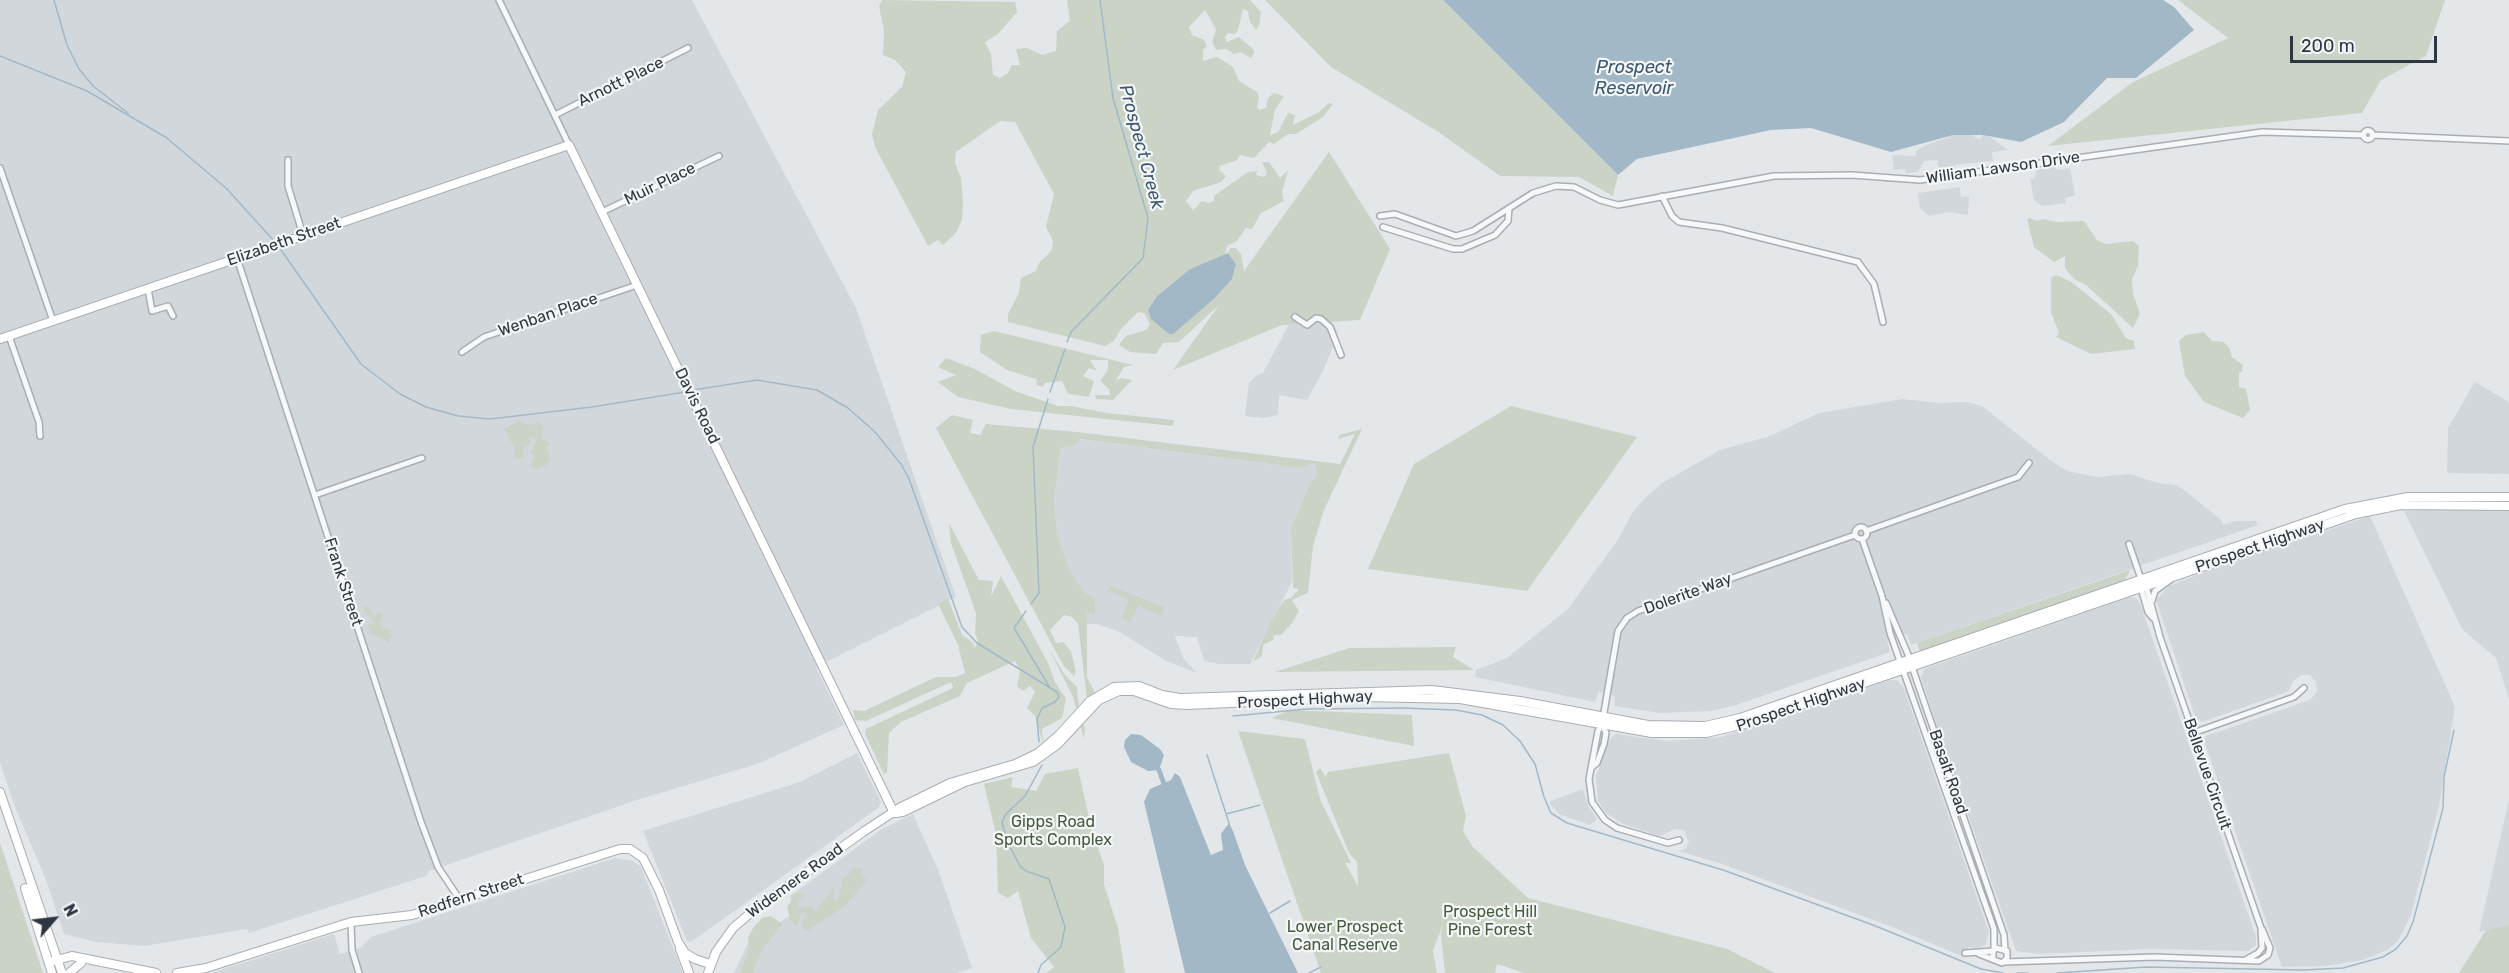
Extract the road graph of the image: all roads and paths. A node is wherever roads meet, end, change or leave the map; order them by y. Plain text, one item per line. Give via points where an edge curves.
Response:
1 (499, 0) edge
2 (688, 48) dead end
3 (555, 115) junction
4 (2509, 141) edge
5 (569, 145) junction
6 (719, 156) dead end
7 (288, 160) dead end
8 (0, 168) edge
9 (1662, 196) junction
10 (1509, 208) junction
11 (602, 212) junction
12 (1380, 216) dead end
13 (1383, 227) dead end
14 (303, 235) junction
15 (237, 258) junction
16 (637, 285) junction
17 (148, 289) junction
18 (173, 316) dead end
19 (1296, 317) dead end
20 (52, 321) junction
21 (1883, 322) dead end
22 (9, 336) junction
23 (0, 339) edge
24 (462, 352) dead end
25 (1341, 354) dead end
26 (40, 436) dead end
27 (422, 458) dead end
28 (2029, 463) dead end
29 (315, 495) junction
30 (2509, 497) edge
31 (2509, 506) edge
32 (1866, 531) junction
33 (1855, 535) junction
34 (1862, 539) junction
35 (2129, 544) dead end
36 (2177, 575) junction
37 (2142, 584) junction
38 (1882, 596) junction
39 (2152, 604) junction
40 (2154, 619) junction
41 (1910, 663) junction
42 (1902, 666) junction
43 (2304, 688) dead end
44 (1080, 716) joint
45 (1603, 720) junction
46 (2193, 733) junction
47 (1942, 769) junction
48 (0, 792) edge
49 (0, 809) edge
50 (894, 813) junction
51 (1679, 840) dead end
52 (460, 900) junction
53 (351, 922) junction
54 (678, 942) junction
55 (1994, 950) junction
56 (2006, 950) junction
57 (1965, 953) dead end
58 (1979, 954) junction
59 (1993, 959) junction
60 (2019, 960) junction
61 (54, 961) junction
62 (84, 962) junction
63 (2004, 962) junction
64 (710, 964) junction
65 (52, 973) edge
66 (62, 973) edge
67 (69, 973) edge
68 (156, 973) edge
69 (177, 973) edge
70 (358, 973) edge
71 (689, 973) edge
72 (708, 973) edge

1 - 3 street, Davis Road
2 - 3 street, Arnott Place
3 - 5 street, Davis Road
4 - 9 street, William Lawson Drive via 2373,135 2369,130 2364,135 2262,132 1920,180 1799,174
5 - 11 main road, Davis Road
5 - 14 main road, Elizabeth Street
6 - 11 street, Muir Place
7 - 14 street via 287,178
8 - 20 street
9 - 10 street, William Lawson Drive via 1618,205 1574,187 1556,186 1533,193
9 - 21 street via 1679,222 1722,228 1858,262 1874,284
10 - 12 street, William Lawson Drive via 1465,235 1456,236 1395,214
10 - 13 street via 1508,221 1495,236 1462,249
11 - 16 main road, Davis Road
14 - 15 main road, Elizabeth Street
15 - 17 main road, Elizabeth Street
15 - 29 street, Frank Street
16 - 24 street, Wenban Place via 484,337
16 - 50 main road, Davis Road
17 - 18 street via 152,311 168,306
17 - 20 main road, Elizabeth Street
19 - 25 street via 1307,324 1321,319 1330,327
20 - 22 main road, Elizabeth Street
22 - 23 main road, Elizabeth Street
22 - 26 street via 39,422
27 - 29 street
28 - 32 street via 2018,477
29 - 52 street, Frank Street via 432,854
30 - 37 main road, Prospect Highway via 2379,500 2335,512
31 - 36 main road, Prospect Highway via 2402,505 2364,512
32 - 33 street, Dolerite Way via 1858,528
32 - 34 street
33 - 34 street
33 - 45 street, Dolerite Way via 1627,618 1618,631
34 - 38 street, Basalt Road
35 - 37 street
36 - 37 main road, Prospect Highway
36 - 39 street via 2155,591
37 - 39 street, Bellevue Circuit
37 - 40 street, Bellevue Circuit via 2148,612
37 - 41 main road, Prospect Highway
38 - 41 street, Basalt Road via 1899,628
38 - 42 street, Basalt Road
39 - 40 street, Bellevue Circuit
40 - 46 street, Bellevue Circuit
41 - 42 main road, Prospect Highway
41 - 47 street, Basalt Road
42 - 45 main road, Prospect Highway via 1715,732 1664,735
42 - 47 street, Basalt Road
43 - 46 street via 2294,697
44 - 45 main road, Prospect Highway via 1107,696 1131,690 1183,705 1362,697 1440,698
44 - 50 main road, Widemere Road via 1049,748 1016,766 965,782
45 - 51 street, Dolerite Way via 1604,744 1592,767 1589,791 1596,811 1626,832 1668,843
46 - 60 street, Bellevue Circuit via 2261,928 2262,948 2247,958
47 - 55 street, Basalt Road via 1994,929
47 - 56 street, Basalt Road via 2004,935
48 - 61 main road
49 - 61 main road
50 - 64 main road, Widemere Road via 754,910 725,938
52 - 53 main road, Redfern Street via 412,915
52 - 54 main road, Redfern Street via 612,851 630,849 649,868
53 - 69 main road, Redfern Street via 206,968
53 - 70 street
54 - 64 main road via 690,956
54 - 71 main road
55 - 56 street
55 - 58 street
55 - 59 street
56 - 60 street
56 - 63 street
57 - 58 street
58 - 59 street
59 - 63 street via 1996,963
60 - 63 street, Bellevue Circuit
61 - 62 main road via 72,956
61 - 65 main road
61 - 66 main road
62 - 67 main road
62 - 68 main road
64 - 72 main road, Widemere Road

